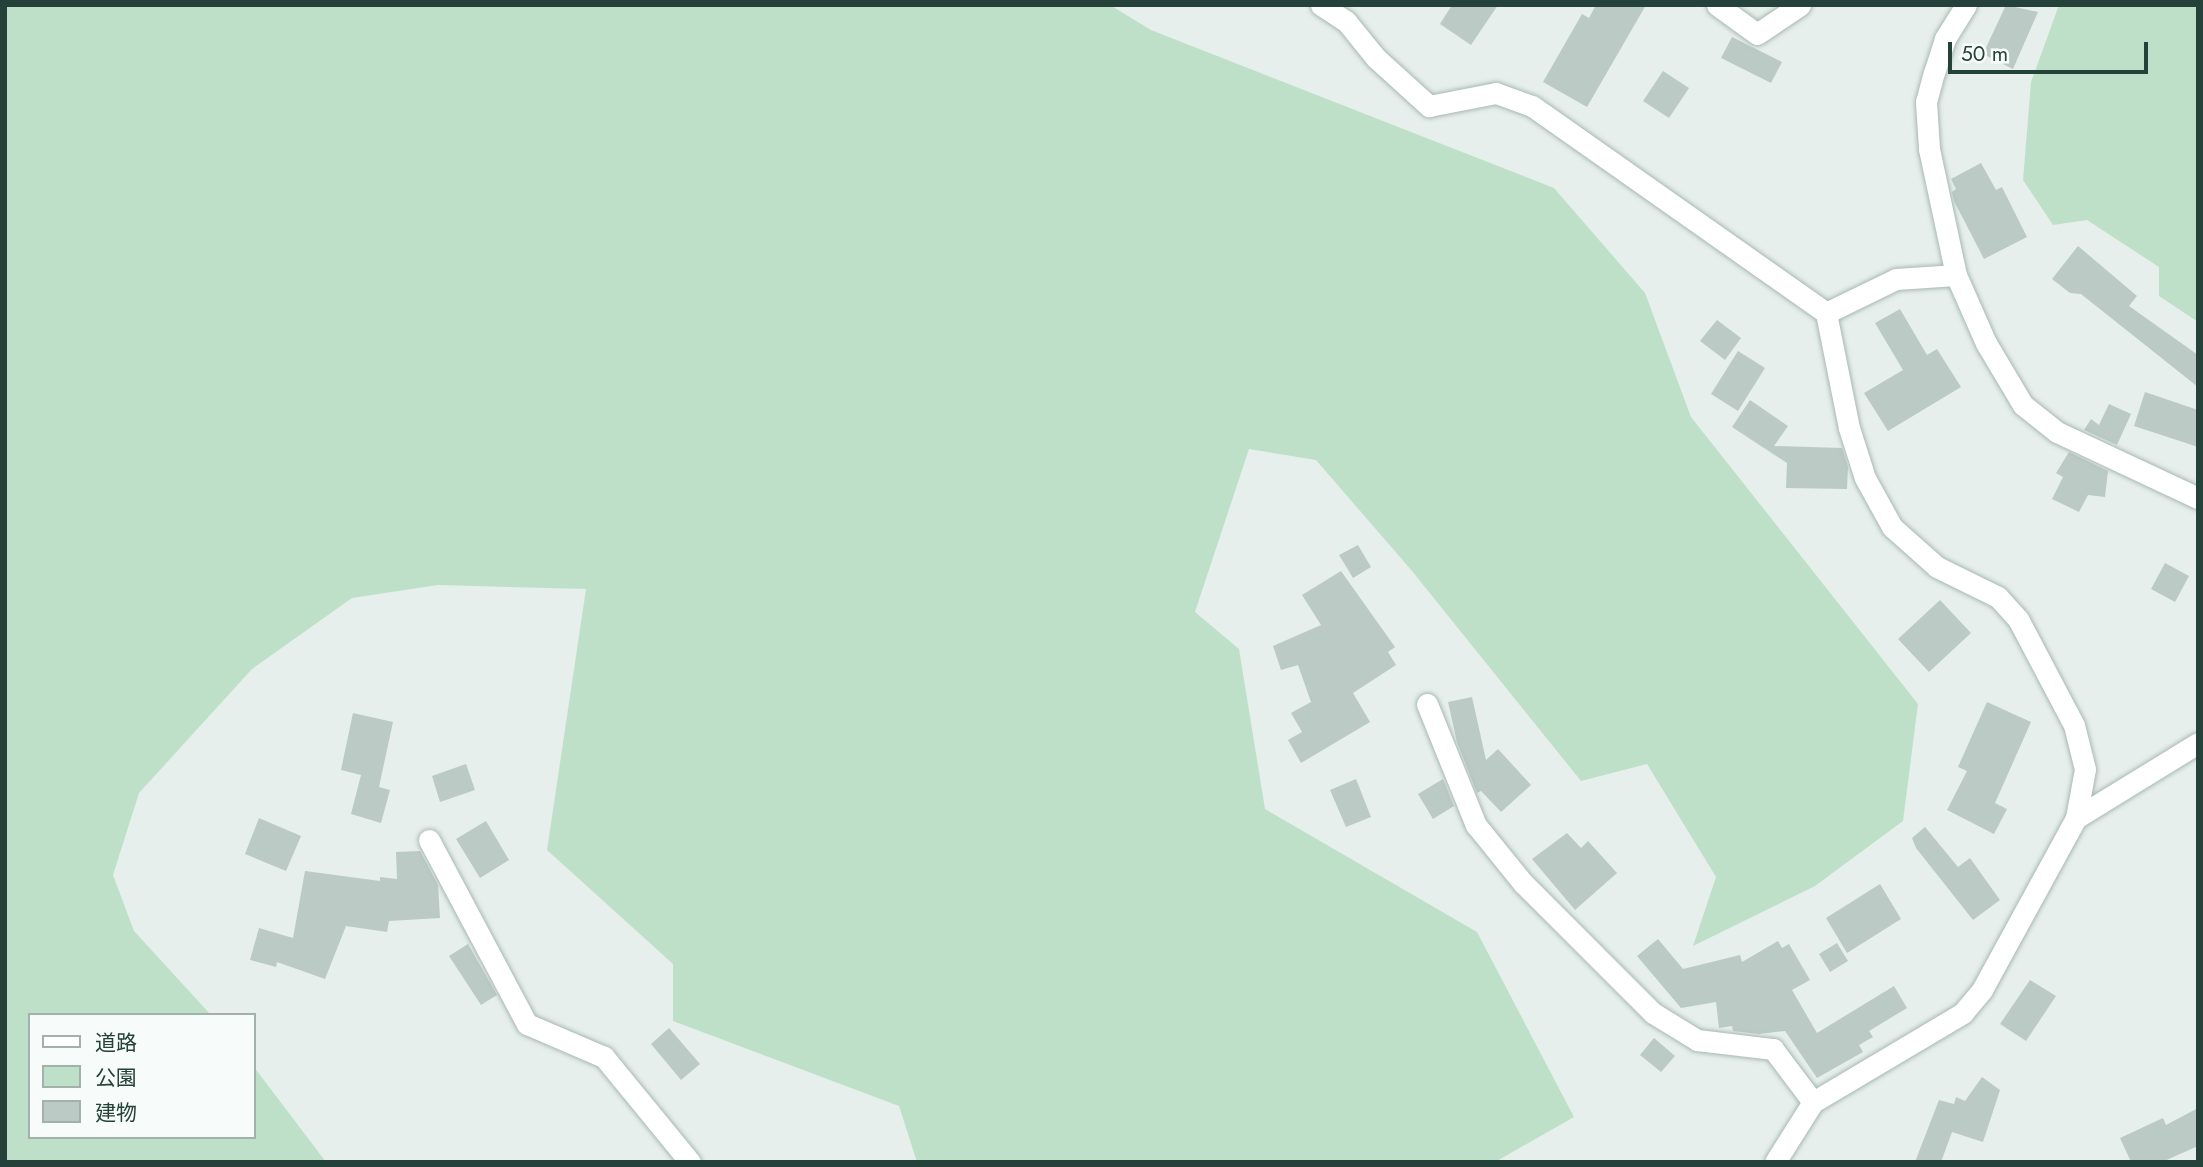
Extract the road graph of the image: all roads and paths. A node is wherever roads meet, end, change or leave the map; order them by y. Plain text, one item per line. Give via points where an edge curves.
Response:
1 (1321, 5) edge
2 (1717, 5) edge
3 (1800, 5) edge
4 (1966, 5) edge
5 (1956, 275) junction
6 (1826, 313) junction
7 (2198, 498) edge
8 (1427, 704) dead end
9 (2198, 743) edge
10 (2076, 818) junction
11 (429, 840) dead end
12 (1813, 1102) junction
13 (690, 1162) edge
14 (1775, 1162) edge

1 - 6 street via 1346,21 1376,58 1429,106 1496,93 1532,106
2 - 3 street via 1757,34
4 - 5 street via 1945,39 1926,102 1939,208
5 - 6 street via 1896,279
5 - 7 street via 1986,342 2023,405 2057,432
6 - 10 street via 1849,428 1865,478 1892,527 1937,567 1998,597 2018,620 2074,725 2085,769
8 - 12 street via 1476,825 1523,883 1653,1013 1697,1040 1773,1049
9 - 10 street
10 - 12 street via 1982,990 1963,1013
11 - 13 street via 527,1024 604,1057
12 - 14 street

